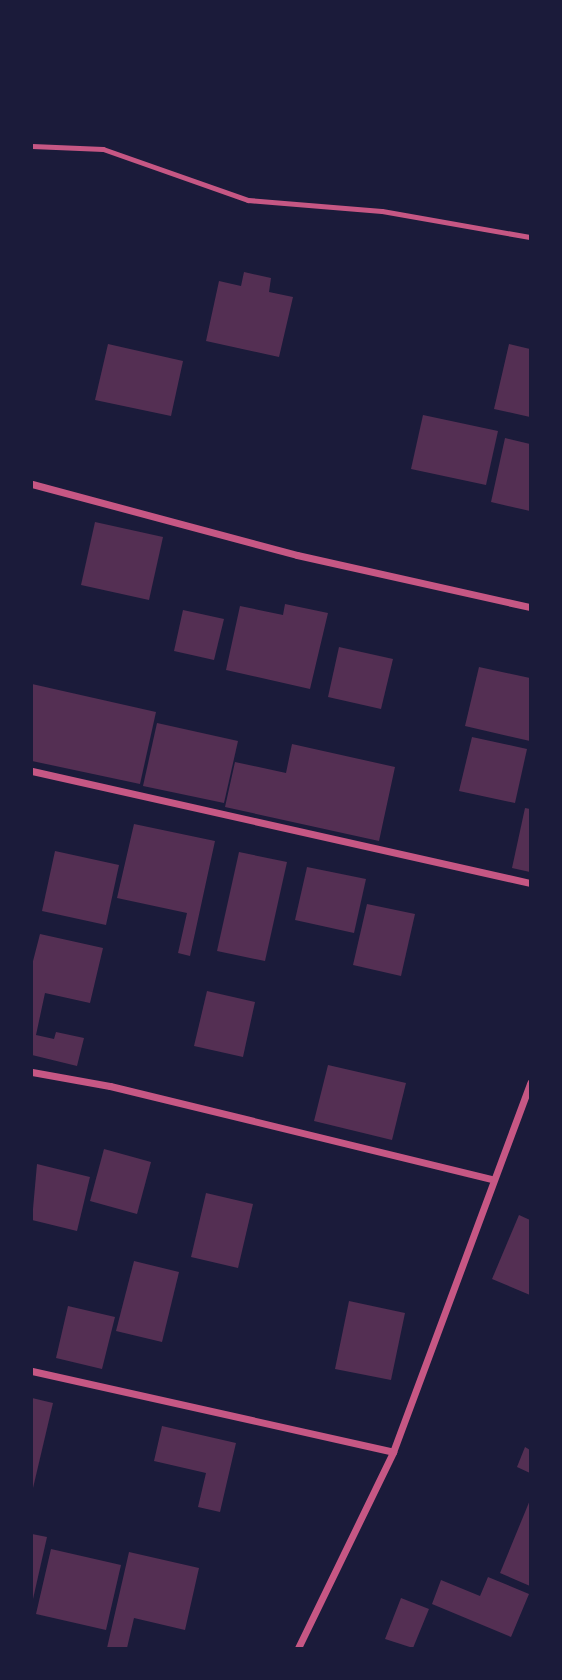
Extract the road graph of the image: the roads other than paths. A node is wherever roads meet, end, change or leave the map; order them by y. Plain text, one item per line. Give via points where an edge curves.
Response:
1 (32, 146) edge
2 (530, 237) edge
3 (32, 484) edge
4 (530, 607) edge
5 (32, 771) edge
6 (530, 883) edge
7 (32, 1072) edge
8 (530, 1083) edge
9 (492, 1180) junction
10 (32, 1371) edge
11 (393, 1452) junction
12 (298, 1648) edge

1 - 2 lane via 103,149 248,200 382,211
3 - 4 street via 297,555
5 - 6 street
7 - 9 street via 110,1086
8 - 9 street
9 - 11 street
10 - 11 street
11 - 12 street

